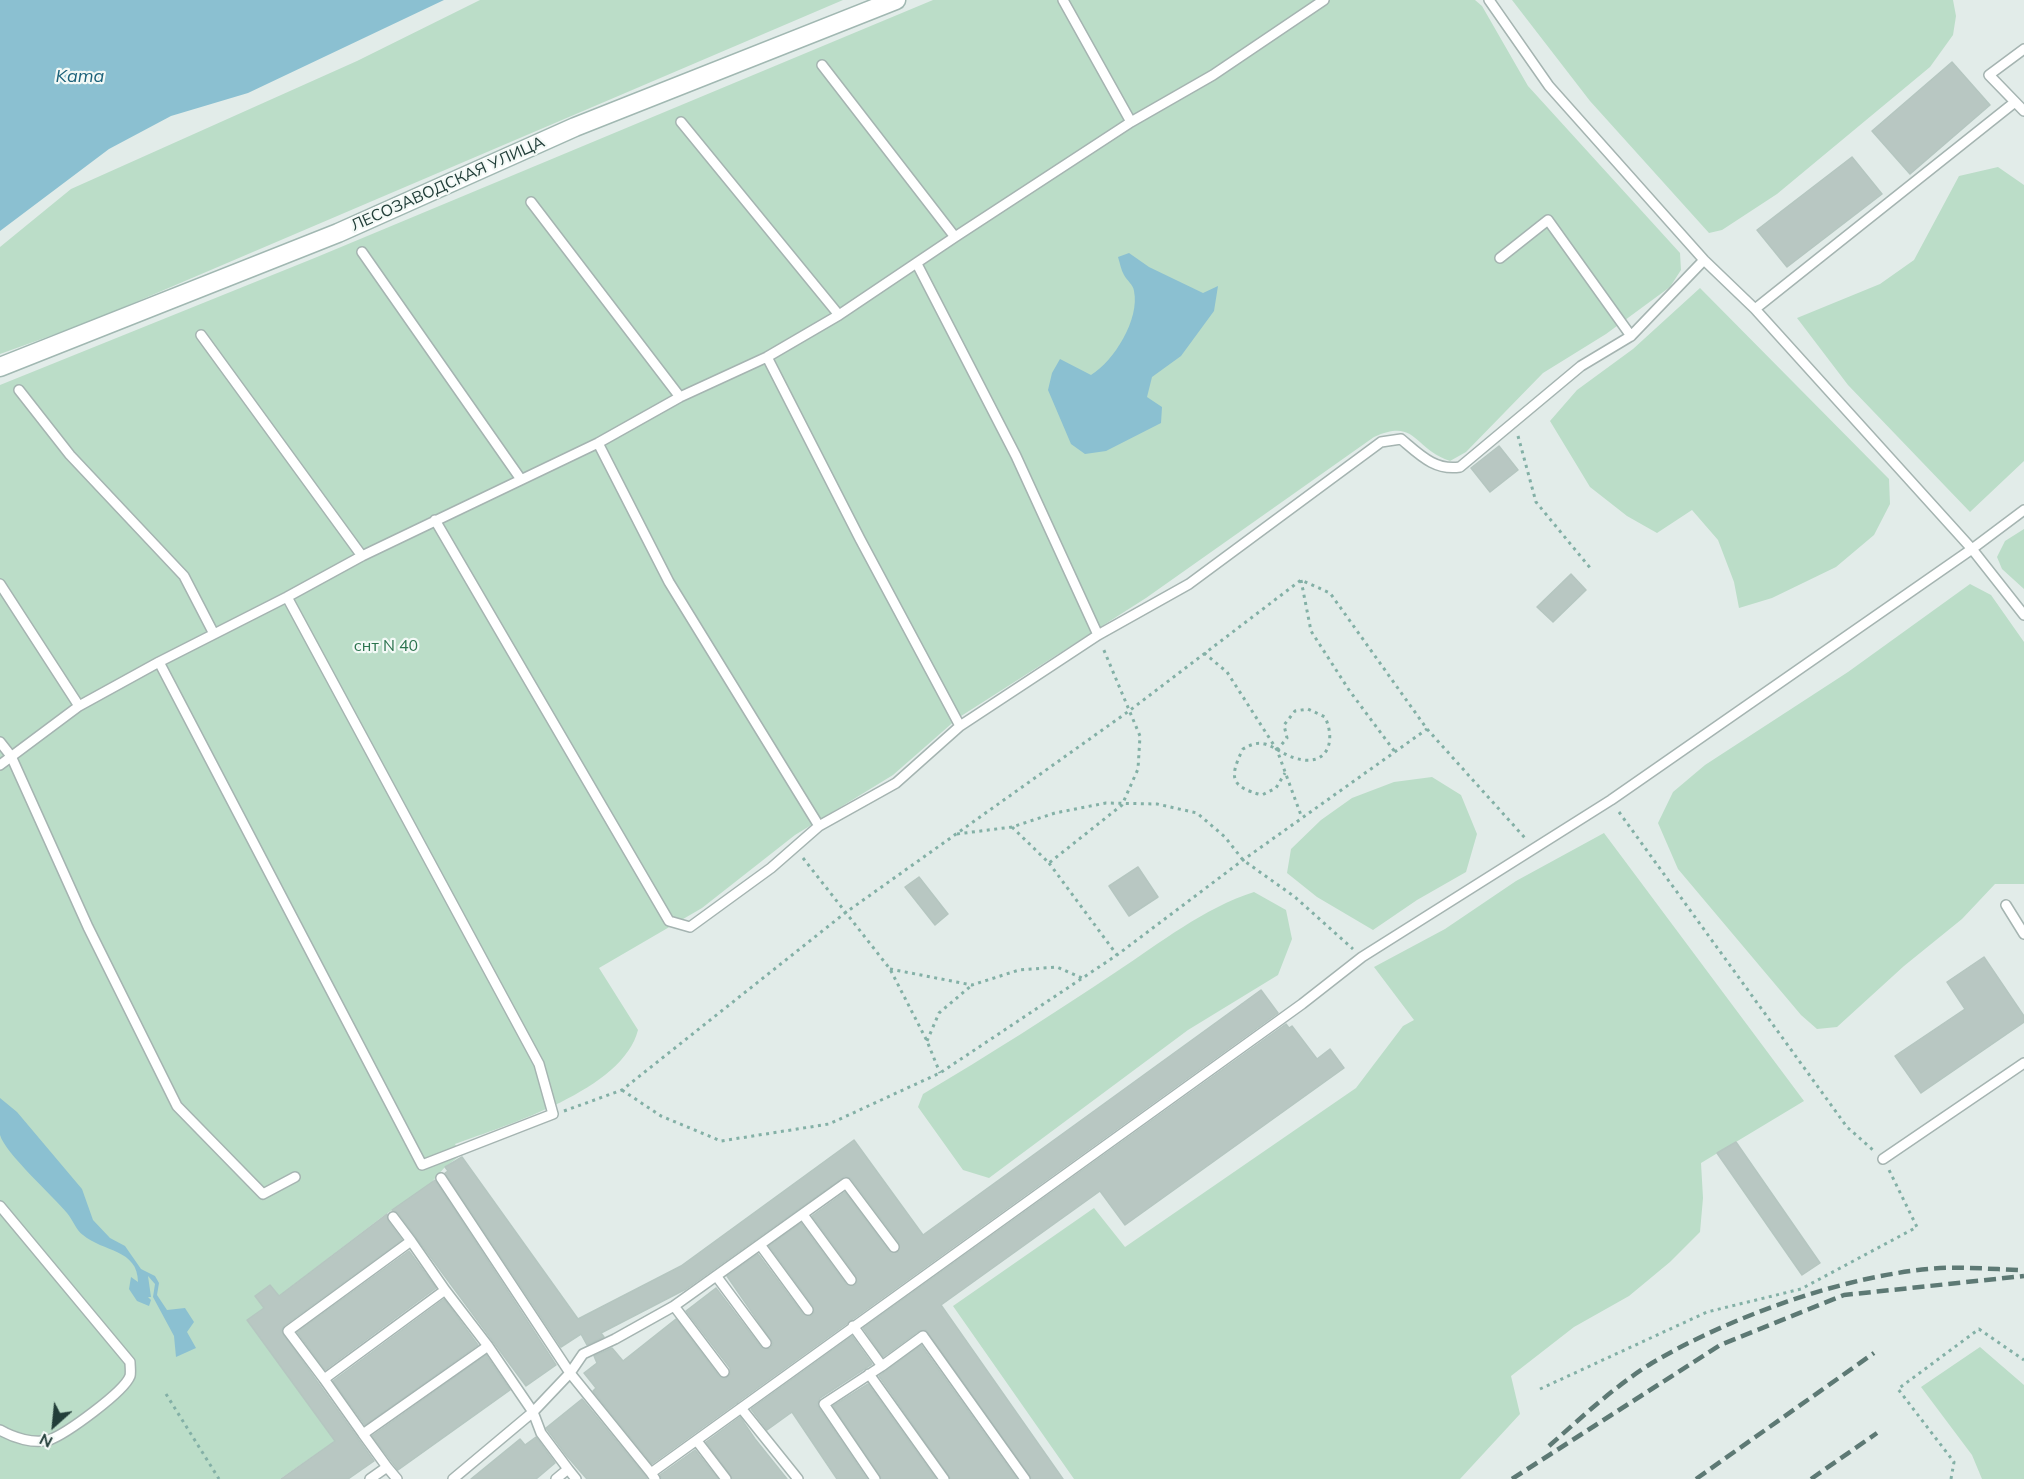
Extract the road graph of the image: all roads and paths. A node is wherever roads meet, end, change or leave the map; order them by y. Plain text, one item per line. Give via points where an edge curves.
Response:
1 (896, 0) edge
2 (1063, 0) edge
3 (1324, 0) edge
4 (1489, 0) edge
5 (2024, 50) edge
6 (822, 65) dead end
7 (2014, 102) junction
8 (2024, 111) edge
9 (681, 122) dead end
10 (1131, 123) junction
11 (531, 202) dead end
12 (955, 237) junction
13 (362, 252) dead end
14 (1500, 258) dead end
15 (1704, 260) junction
16 (917, 264) junction
17 (1755, 309) junction
18 (839, 315) junction
19 (201, 335) dead end
20 (1631, 336) junction
21 (767, 357) junction
22 (0, 367) edge
23 (19, 390) dead end
24 (680, 397) junction
25 (1515, 423) junction
26 (598, 443) junction
27 (520, 478) junction
28 (2024, 510) edge
29 (435, 520) junction
30 (1972, 549) junction
31 (362, 556) junction
32 (1592, 569) dead end
33 (1301, 580) junction
34 (0, 584) edge
35 (287, 597) junction
36 (2024, 615) edge
37 (214, 634) junction
38 (1098, 635) junction
39 (1204, 653) junction
40 (159, 662) junction
41 (79, 706) junction
42 (1129, 711) junction
43 (960, 726) junction
44 (1427, 729) junction
45 (0, 742) edge
46 (1276, 750) junction
47 (1395, 752) junction
48 (11, 756) junction
49 (0, 765) edge
50 (1285, 773) junction
51 (1611, 800) junction
52 (1122, 805) junction
53 (1302, 818) junction
54 (819, 826) junction
55 (1012, 827) junction
56 (955, 834) junction
57 (796, 848) junction
58 (1534, 848) junction
59 (1243, 860) junction
60 (1049, 863) junction
61 (2006, 905) dead end
62 (845, 913) junction
63 (2021, 923) edge
64 (2024, 934) edge
65 (1118, 955) junction
66 (1362, 957) junction
67 (890, 969) junction
68 (1083, 978) junction
69 (972, 985) junction
70 (927, 1041) junction
71 (2024, 1063) edge
72 (940, 1073) junction
73 (622, 1090) junction
74 (553, 1114) junction
75 (1883, 1159) junction
76 (295, 1178) dead end
77 (441, 1178) dead end
78 (0, 1206) edge
79 (804, 1216) junction
80 (393, 1217) dead end
81 (411, 1241) junction
82 (761, 1246) junction
83 (894, 1247) dead end
84 (717, 1277) junction
85 (851, 1280) dead end
86 (445, 1290) junction
87 (674, 1306) junction
88 (808, 1310) dead end
89 (853, 1326) junction
90 (766, 1343) dead end
91 (488, 1346) junction
92 (2024, 1360) edge
93 (882, 1366) junction
94 (724, 1372) dead end
95 (570, 1373) junction
96 (869, 1374) junction
97 (324, 1379) junction
98 (1540, 1389) dead end
99 (166, 1394) dead end
100 (741, 1408) junction
101 (533, 1412) junction
102 (0, 1430) edge
103 (363, 1434) junction
104 (697, 1441) junction
105 (387, 1467) junction
106 (568, 1469) junction
107 (653, 1476) edge
108 (219, 1479) edge
109 (370, 1479) edge
110 (397, 1479) edge
111 (453, 1479) edge
112 (556, 1479) edge
113 (576, 1479) edge
114 (726, 1479) edge
115 (798, 1479) edge
116 (875, 1479) edge
117 (944, 1479) edge
118 (1025, 1479) edge
119 (1952, 1479) edge

1 - 22 street, ЛЕСОЗАВОДСКАЯ УЛИЦА via 575,127 338,233
2 - 10 lane
3 - 10 lane via 1212,75
4 - 15 lane via 1549,86
5 - 7 lane via 1989,75
6 - 12 lane
7 - 8 lane
7 - 17 lane
9 - 18 lane
10 - 12 lane
11 - 24 lane
12 - 16 lane
13 - 27 lane
14 - 20 lane via 1548,220
15 - 17 lane
15 - 20 lane
16 - 18 lane
16 - 38 lane via 1016,456
17 - 30 lane
18 - 21 lane
19 - 31 lane
20 - 25 lane via 1581,366
21 - 24 lane
21 - 43 lane
23 - 37 lane via 70,455 184,576
24 - 26 lane
25 - 32 path via 1536,502
25 - 38 lane via 1460,467 1446,470 1401,439 1381,442 1189,584
26 - 27 lane
26 - 54 lane via 669,582
27 - 29 lane
28 - 30 lane
29 - 31 lane
29 - 57 lane via 669,921 690,927
30 - 36 lane
30 - 51 lane
31 - 35 lane
33 - 39 path
33 - 44 path via 1330,593
33 - 47 path via 1311,631
34 - 41 lane
35 - 37 lane
35 - 74 lane via 534,1054
37 - 40 lane
38 - 42 path
38 - 43 lane
39 - 42 path
39 - 46 path via 1227,672
40 - 41 lane
40 - 74 lane via 422,1165
41 - 48 lane
42 - 52 path via 1140,736 1138,769
42 - 56 path
43 - 54 lane via 896,783
44 - 47 path
44 - 58 path
45 - 48 lane
46 - 46 path via 1296,759 1316,759 1331,743 1332,730 1325,717 1308,709 1295,711 1284,725 1287,738
46 - 50 path
46 - 50 path via 1258,743 1243,749 1233,776 1237,785 1262,795 1276,788
47 - 53 path
48 - 49 lane
48 - 76 lane via 88,927 177,1106 263,1194
50 - 53 path
51 - 58 lane
51 - 75 path via 1847,1127
52 - 55 path via 1106,803 1065,811
52 - 59 path via 1157,804 1197,813 1225,837
52 - 60 path
53 - 59 path
54 - 57 lane
55 - 56 path
55 - 60 path
56 - 62 path
57 - 62 path
58 - 66 lane
59 - 65 path
59 - 66 path via 1295,897
60 - 65 path
61 - 63 lane
62 - 67 path
62 - 73 path
63 - 64 lane
65 - 68 path
66 - 89 lane
67 - 69 path
67 - 70 path
68 - 69 path via 1056,967 1019,970
68 - 72 path
69 - 70 path via 939,1013
70 - 72 path
71 - 75 lane
72 - 73 path via 829,1124 720,1141 661,1116
73 - 74 path
75 - 98 path via 1917,1227 1801,1289 1707,1312
77 - 95 lane
78 - 102 lane via 130,1362 130,1376 120,1389 67,1431 49,1440 31,1441
79 - 82 lane
79 - 83 lane via 846,1183
79 - 85 lane
80 - 81 lane
81 - 86 lane
81 - 97 lane via 288,1331
82 - 84 lane
82 - 88 lane
84 - 87 lane
84 - 90 lane
86 - 91 lane
86 - 97 lane
87 - 94 lane
87 - 95 lane via 583,1353
89 - 93 lane
89 - 100 lane
91 - 101 lane
91 - 103 lane
92 - 119 path via 1979,1329 1898,1389 1954,1462
93 - 96 lane
93 - 118 lane via 923,1336
95 - 101 lane
95 - 107 lane
96 - 116 lane via 824,1404
96 - 117 lane
97 - 103 lane
99 - 108 path
100 - 104 lane
100 - 115 lane
101 - 106 lane via 541,1433
101 - 111 lane
103 - 105 lane
104 - 107 lane
104 - 114 lane
105 - 109 lane
105 - 110 lane
106 - 112 lane
106 - 113 lane

